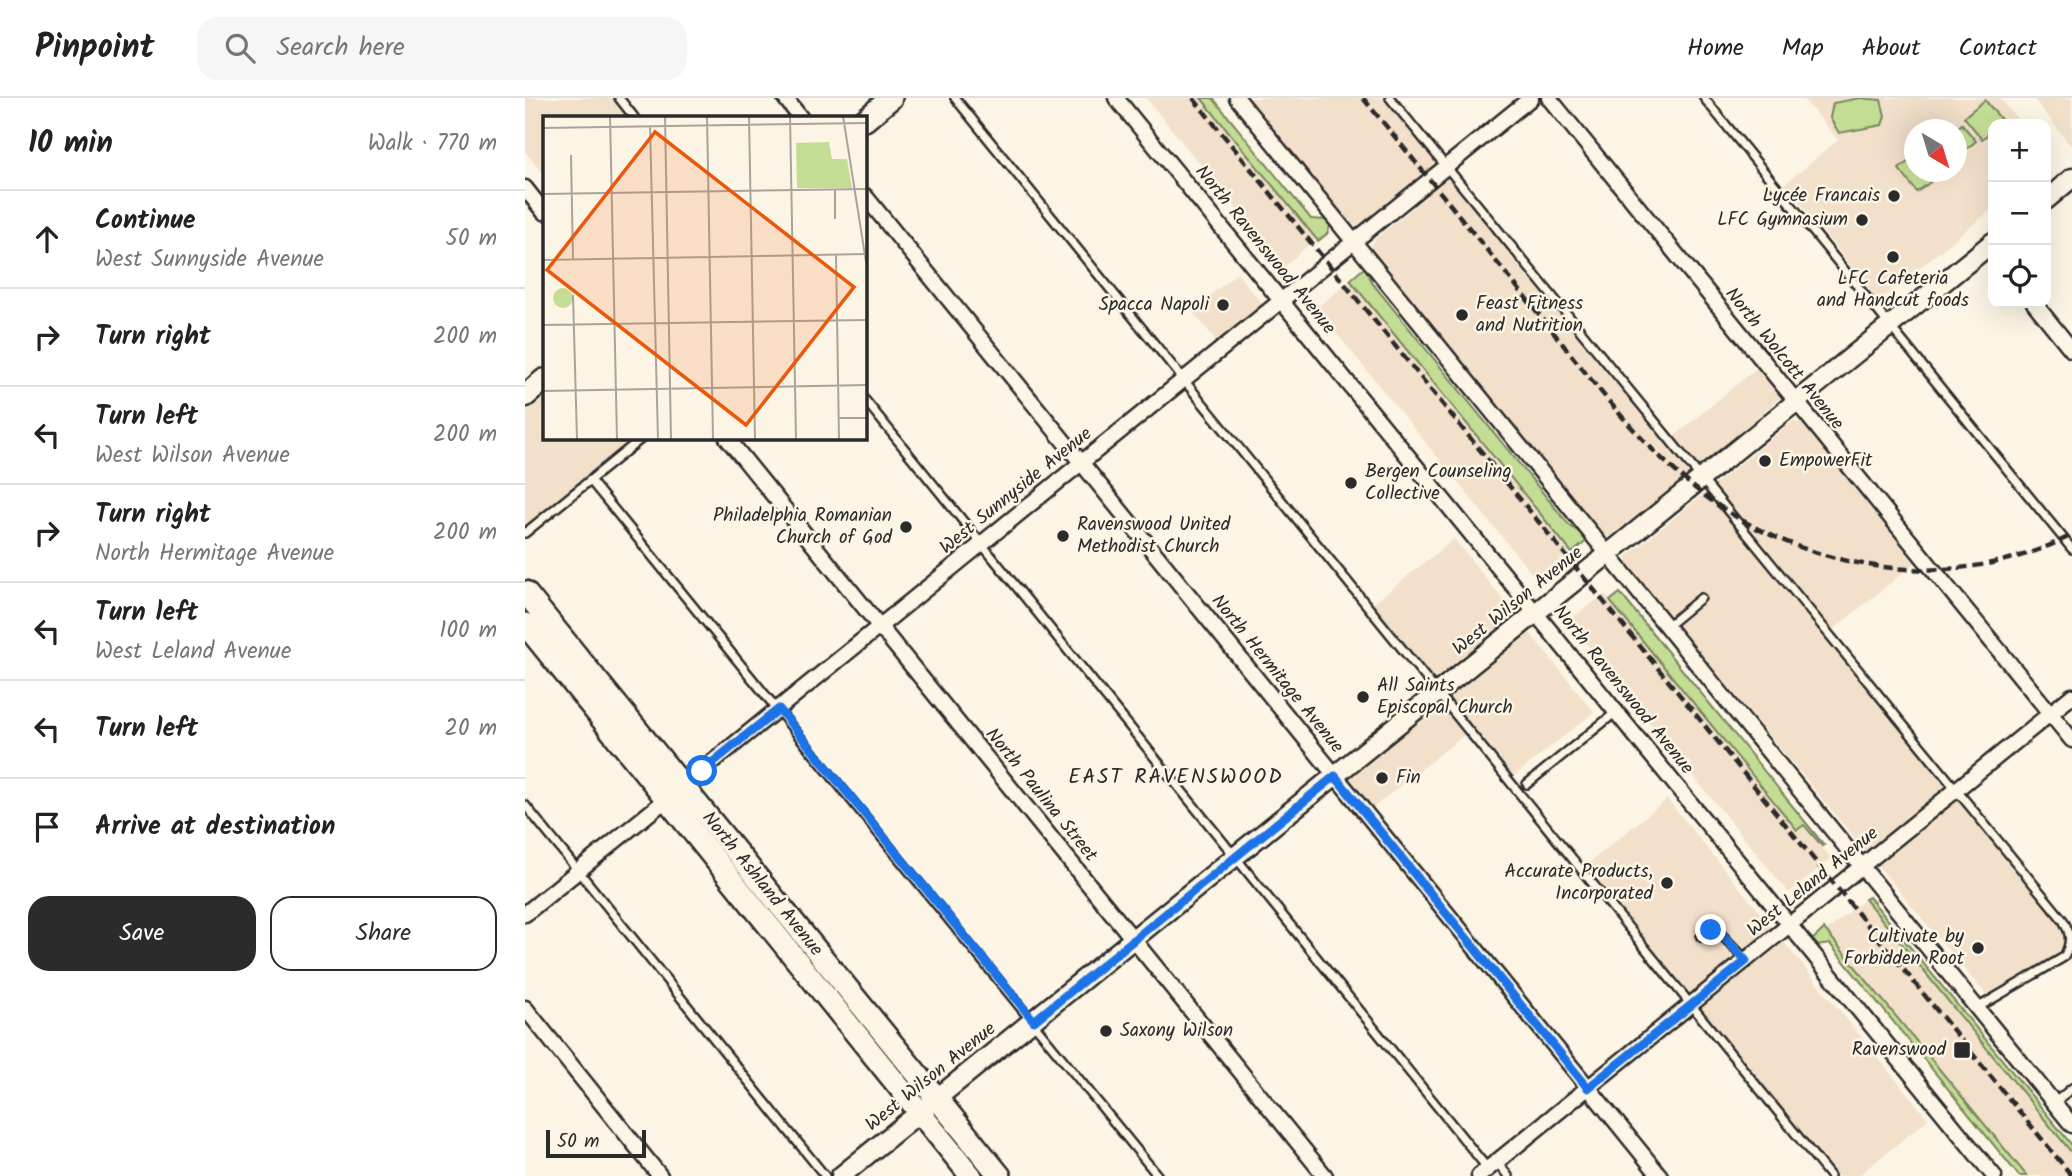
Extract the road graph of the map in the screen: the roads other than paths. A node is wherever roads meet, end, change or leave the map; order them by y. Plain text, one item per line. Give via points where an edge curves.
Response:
1 (619, 98) edge
2 (785, 98) edge
3 (891, 98) edge
4 (955, 98) edge
5 (1116, 98) edge
6 (1237, 98) edge
7 (1390, 98) edge
8 (1531, 98) edge
9 (1549, 98) edge
10 (1704, 98) edge
11 (633, 116) edge
12 (799, 116) edge
13 (866, 119) edge
14 (1445, 167) junction
15 (2072, 178) edge
16 (525, 188) edge
17 (2051, 196) edge
18 (866, 198) edge
19 (543, 211) edge
20 (1354, 242) junction
21 (1988, 250) edge
22 (1282, 300) junction
23 (2038, 308) edge
24 (1890, 326) junction
25 (2072, 350) edge
26 (1185, 379) junction
27 (543, 381) edge
28 (525, 395) edge
29 (866, 401) edge
30 (1795, 403) junction
31 (641, 439) edge
32 (728, 439) edge
33 (1081, 463) junction
34 (1702, 479) junction
35 (590, 480) junction
36 (525, 533) edge
37 (982, 544) junction
38 (2072, 549) edge
39 (1608, 555) junction
40 (525, 592) edge
41 (1701, 598) dead end
42 (1535, 614) junction
43 (525, 624) edge
44 (880, 626) junction
45 (1666, 627) junction
46 (1439, 692) junction
47 (2072, 696) edge
48 (779, 709) junction
49 (1616, 712) junction
50 (2050, 714) junction
51 (2072, 740) edge
52 (1335, 776) junction
53 (1527, 784) dead end
54 (683, 786) junction
55 (1957, 790) junction
56 (666, 800) junction
57 (525, 804) edge
58 (1235, 857) junction
59 (1861, 868) junction
60 (579, 871) junction
61 (525, 914) edge
62 (1791, 925) junction
63 (1701, 937) dead end
64 (1134, 940) junction
65 (1746, 961) junction
66 (1691, 1005) junction
67 (525, 1008) edge
68 (1976, 1008) junction
69 (1034, 1021) junction
70 (1588, 1088) junction
71 (2072, 1088) edge
72 (937, 1099) junction
73 (2054, 1103) junction
74 (920, 1113) junction
75 (2069, 1116) edge
76 (1488, 1169) edge
77 (660, 1176) edge
78 (825, 1176) edge
79 (841, 1176) edge
80 (971, 1176) edge
81 (1000, 1176) edge
82 (1159, 1176) edge
83 (1325, 1176) edge
84 (1508, 1176) edge
85 (1660, 1176) edge
86 (1830, 1176) edge
87 (1994, 1176) edge

1 - 11 lane
2 - 12 street
3 - 13 main road
4 - 26 lane
5 - 22 street, North Ravenswood Avenue
6 - 20 street
7 - 14 lane
8 - 14 street, West Sunnyside Avenue
9 - 30 street, North Wolcott Avenue
10 - 24 lane
14 - 20 street, West Sunnyside Avenue
14 - 34 lane
15 - 17 street
16 - 19 street
18 - 33 street, North Hermitage Avenue
20 - 22 street, West Sunnyside Avenue
20 - 39 street
21 - 24 street, West Wilson Avenue
22 - 26 street, West Sunnyside Avenue
22 - 42 street, North Ravenswood Avenue
23 - 25 street
24 - 30 street, West Wilson Avenue
24 - 38 lane
26 - 33 street, West Sunnyside Avenue
26 - 46 lane
27 - 28 main road
29 - 37 lane
30 - 34 street, West Wilson Avenue
30 - 50 street, North Wolcott Avenue
31 - 35 lane
32 - 44 street, North Paulina Street
33 - 37 street, West Sunnyside Avenue
33 - 52 street, North Hermitage Avenue
34 - 39 street, West Wilson Avenue
34 - 55 lane
35 - 36 lane
35 - 48 lane
37 - 44 street, West Sunnyside Avenue
37 - 58 lane
39 - 42 street, West Wilson Avenue
39 - 45 street
40 - 54 main road, North Ashland Avenue
41 - 45 lane
42 - 46 street, West Wilson Avenue
42 - 49 street, North Ravenswood Avenue
43 - 56 main road, North Ashland Avenue
44 - 48 street, West Sunnyside Avenue
44 - 64 street, North Paulina Street
45 - 59 street
46 - 52 street, West Wilson Avenue
46 - 66 lane
47 - 50 street, West Leland Avenue
48 - 54 street, West Sunnyside Avenue
48 - 69 lane
49 - 53 lane
49 - 62 street, North Ravenswood Avenue
50 - 51 street, North Wolcott Avenue
50 - 55 street, West Leland Avenue
52 - 58 street, West Wilson Avenue
52 - 70 street, North Hermitage Avenue
54 - 56 street, West Sunnyside Avenue
54 - 72 main road, North Ashland Avenue
55 - 59 street, West Leland Avenue
55 - 68 lane via 2071,933 2064,957
56 - 60 street, West Sunnyside Avenue
56 - 74 main road, North Ashland Avenue
57 - 60 lane
58 - 64 street, West Wilson Avenue
58 - 76 lane
59 - 62 street, West Leland Avenue
59 - 68 street
60 - 61 street, West Sunnyside Avenue
60 - 78 lane
62 - 65 street, West Leland Avenue
62 - 87 street, North Ravenswood Avenue
63 - 65 lane via 1716,929
64 - 69 street, West Wilson Avenue
64 - 83 street, North Paulina Street
65 - 66 street, West Leland Avenue
66 - 70 street, West Leland Avenue
66 - 86 lane
67 - 77 street
68 - 73 street
69 - 72 street, West Wilson Avenue
69 - 82 lane
70 - 76 street, West Leland Avenue
70 - 85 street, North Hermitage Avenue
71 - 73 lane
72 - 74 street, West Wilson Avenue
72 - 81 main road, North Ashland Avenue
73 - 75 street
74 - 79 street, West Wilson Avenue
74 - 80 main road, North Ashland Avenue
76 - 84 lane

